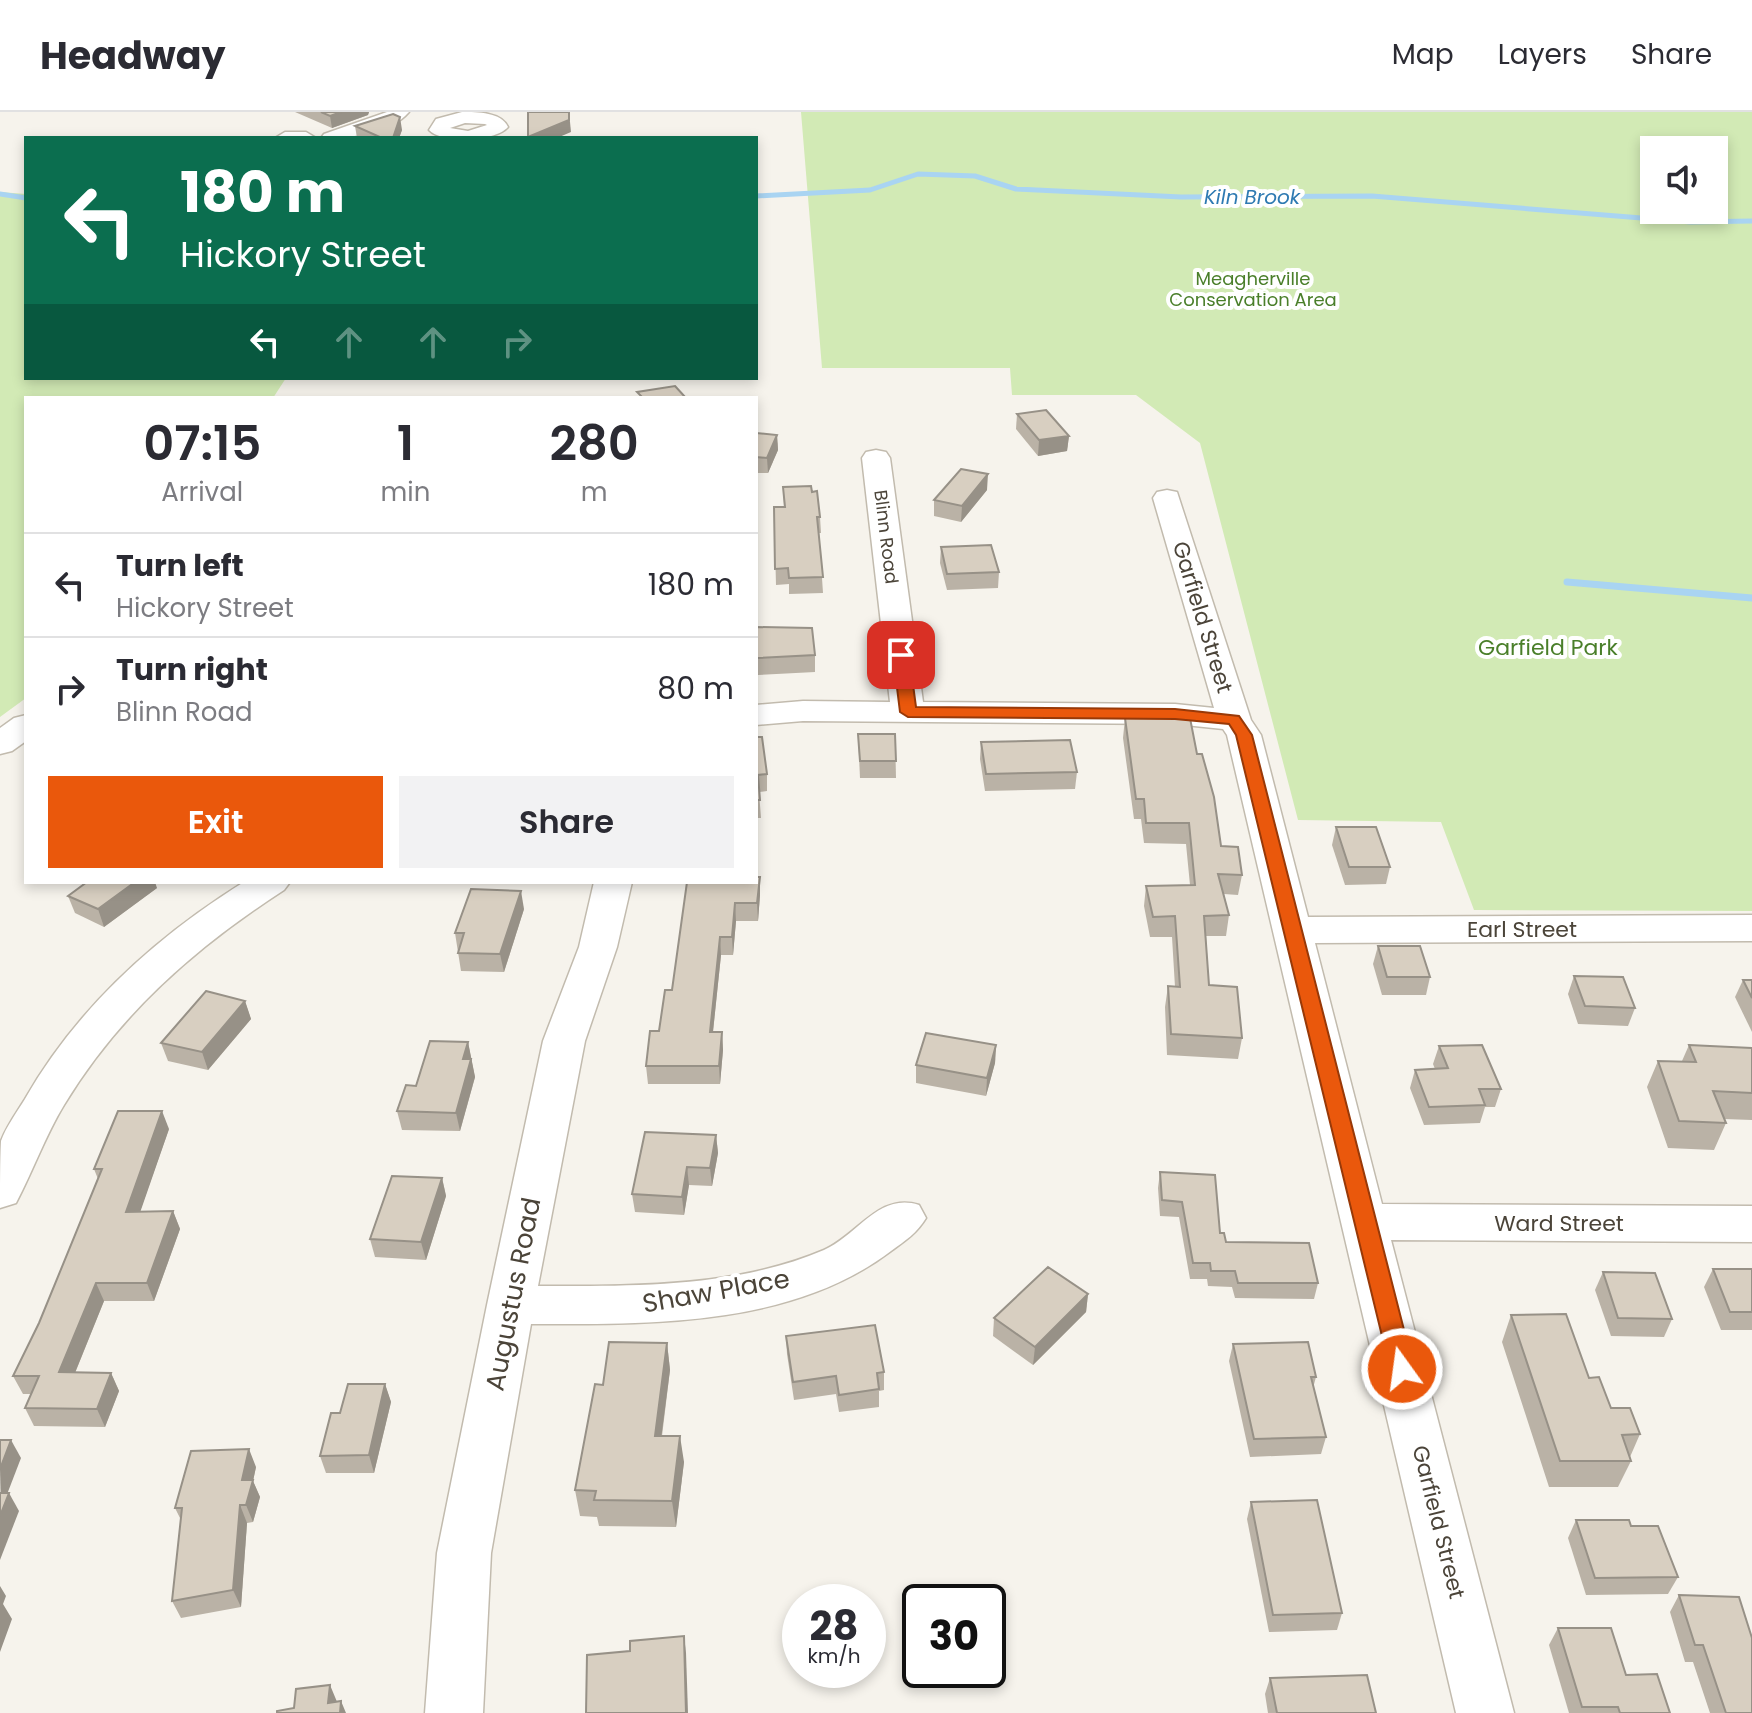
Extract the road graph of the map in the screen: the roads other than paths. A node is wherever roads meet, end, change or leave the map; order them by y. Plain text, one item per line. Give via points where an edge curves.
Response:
1 (417, 118) edge
2 (340, 136) edge
3 (876, 458) dead end
4 (1167, 498) dead end
5 (908, 712) junction
6 (758, 715) edge
7 (1234, 720) junction
8 (24, 726) edge
9 (0, 744) edge
10 (268, 884) edge
11 (613, 884) edge
12 (1752, 928) edge
13 (1293, 930) junction
14 (0, 1191) edge
15 (903, 1218) dead end
16 (1365, 1222) junction
17 (1752, 1224) edge
18 (511, 1305) junction
19 (454, 1713) edge
20 (1485, 1713) edge

1 - 2 street
3 - 5 street, Blinn Road
4 - 7 street, Garfield Street
5 - 6 street
5 - 7 street via 1175,714
7 - 13 street, Garfield Street via 1244,735
8 - 9 street
10 - 14 street via 178,945 113,1006 71,1060 24,1137
11 - 18 street, Augustus Road via 598,947 564,1041
12 - 13 street, Earl Street
13 - 16 street, Garfield Street
15 - 18 street, Shaw Place via 843,1262 767,1288 652,1305
16 - 17 street, Ward Street
16 - 20 street, Garfield Street
18 - 19 street, Augustus Road via 464,1553

